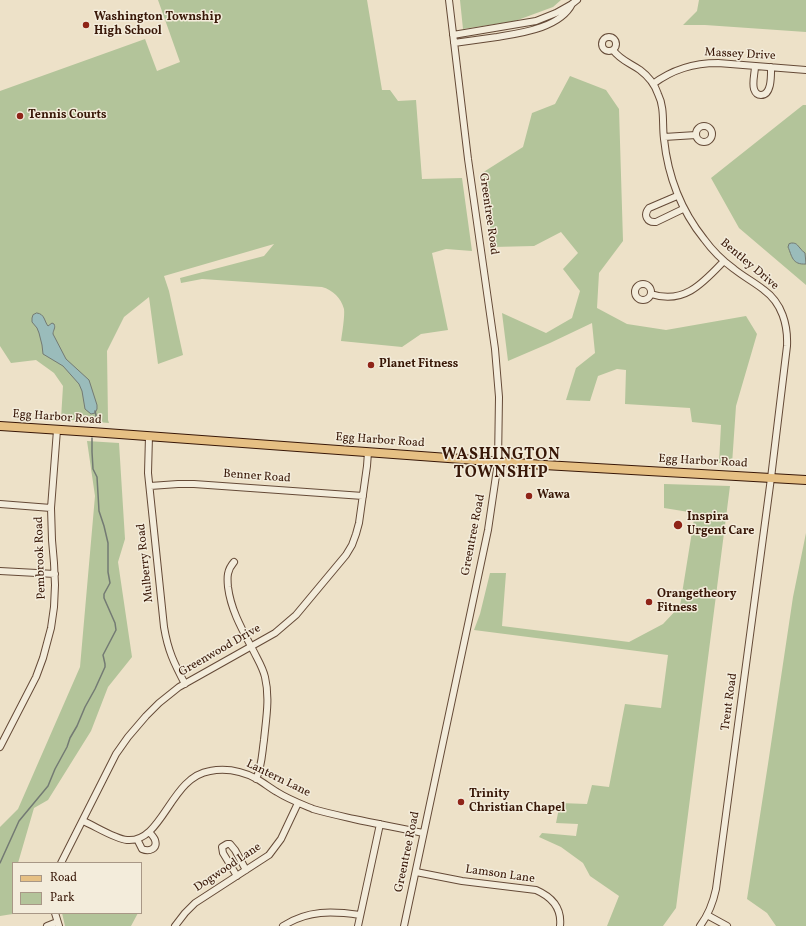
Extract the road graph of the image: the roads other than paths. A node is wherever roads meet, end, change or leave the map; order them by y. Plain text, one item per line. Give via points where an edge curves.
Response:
1 (449, 0) edge
2 (574, 2) edge
3 (453, 35) junction
4 (454, 44) junction
5 (613, 50) dead end
6 (755, 66) junction
7 (771, 67) junction
8 (806, 70) edge
9 (653, 84) junction
10 (696, 134) dead end
11 (664, 138) junction
12 (677, 196) junction
13 (684, 209) junction
14 (724, 261) junction
15 (651, 294) dead end
16 (0, 426) edge
17 (57, 430) junction
18 (149, 436) junction
19 (368, 452) junction
20 (498, 462) junction
21 (771, 478) junction
22 (806, 480) edge
23 (150, 486) junction
24 (363, 496) junction
25 (0, 504) edge
26 (51, 508) junction
27 (234, 562) dead end
28 (0, 571) edge
29 (55, 574) junction
30 (251, 646) junction
31 (185, 684) junction
32 (2, 740) edge
33 (0, 747) edge
34 (256, 779) junction
35 (298, 803) junction
36 (83, 821) junction
37 (380, 824) junction
38 (149, 832) junction
39 (423, 833) junction
40 (137, 839) junction
41 (62, 862) edge
42 (246, 870) junction
43 (416, 872) junction
44 (236, 876) junction
45 (55, 914) edge
46 (360, 915) junction
47 (708, 915) junction
48 (58, 924) edge
49 (47, 926) edge
50 (175, 926) edge
51 (283, 926) edge
52 (358, 926) edge
53 (404, 926) edge
54 (560, 926) edge
55 (700, 926) edge
56 (727, 926) edge

1 - 3 street, Greentree Road
2 - 3 street via 536,21
2 - 4 street via 562,16 537,29
3 - 4 street, Greentree Road
4 - 20 street, Greentree Road via 495,349 499,397
5 - 9 street, Bentley Drive
6 - 7 street, Massey Drive
6 - 7 street via 754,90 760,95 768,91
6 - 9 street, Massey Drive via 697,64 667,74
7 - 8 street, Massey Drive
9 - 11 street, Bentley Drive via 662,102
10 - 11 street
11 - 12 street, Bentley Drive via 668,167
12 - 13 street, Bentley Drive
12 - 13 street via 649,208 647,218 653,223
13 - 14 street, Bentley Drive via 697,231
14 - 15 street via 705,281 689,292 669,297
14 - 21 street, Bentley Drive via 769,294 779,307 786,323 787,346
16 - 17 main road, Egg Harbor Road
17 - 18 main road, Egg Harbor Road
17 - 26 street, Pembrook Road
18 - 19 main road, Egg Harbor Road
18 - 23 street, Mulberry Road
19 - 20 main road, Egg Harbor Road
19 - 24 street, Greenwood Drive
20 - 21 main road, Egg Harbor Road
20 - 39 street, Greentree Road via 488,530
21 - 22 main road, Egg Harbor Road
21 - 47 street, Trent Road via 716,889
23 - 24 street, Benner Road via 194,484
23 - 31 street, Mulberry Road via 164,627 171,655
24 - 30 street, Greenwood Drive via 358,528 346,555 296,615 279,630
25 - 26 street
26 - 29 street, Pembrook Road
27 - 30 street via 228,571 230,599 236,618
28 - 29 street
29 - 32 street, Pembrook Road via 54,607 43,658 36,677
30 - 31 street, Greenwood Drive
30 - 34 street via 265,676 268,694 261,763
31 - 36 street, Greenwood Drive via 152,709 128,737 111,764
32 - 33 street, Pembrook Road
34 - 35 street, Lantern Lane
34 - 38 street, Lantern Lane via 234,770 198,774 182,788
35 - 37 street, Lantern Lane via 327,813
35 - 42 street, Dogwood Lane via 275,848
36 - 40 street via 120,839
36 - 41 street, Greenwood Drive
37 - 39 street, Lantern Lane
37 - 46 street
38 - 40 street, Lantern Lane
38 - 40 street via 156,842 152,849 142,849
39 - 43 street, Greentree Road
42 - 44 street, Dogwood Lane
42 - 44 street via 232,846 224,845 223,853
43 - 53 street, Greentree Road
43 - 54 street, Lamson Lane via 462,881 536,890 555,904 559,911
44 - 50 street, Dogwood Lane via 190,908
45 - 48 street
46 - 51 street via 316,913
46 - 52 street
47 - 55 street, Trent Road
47 - 56 street
48 - 49 street

